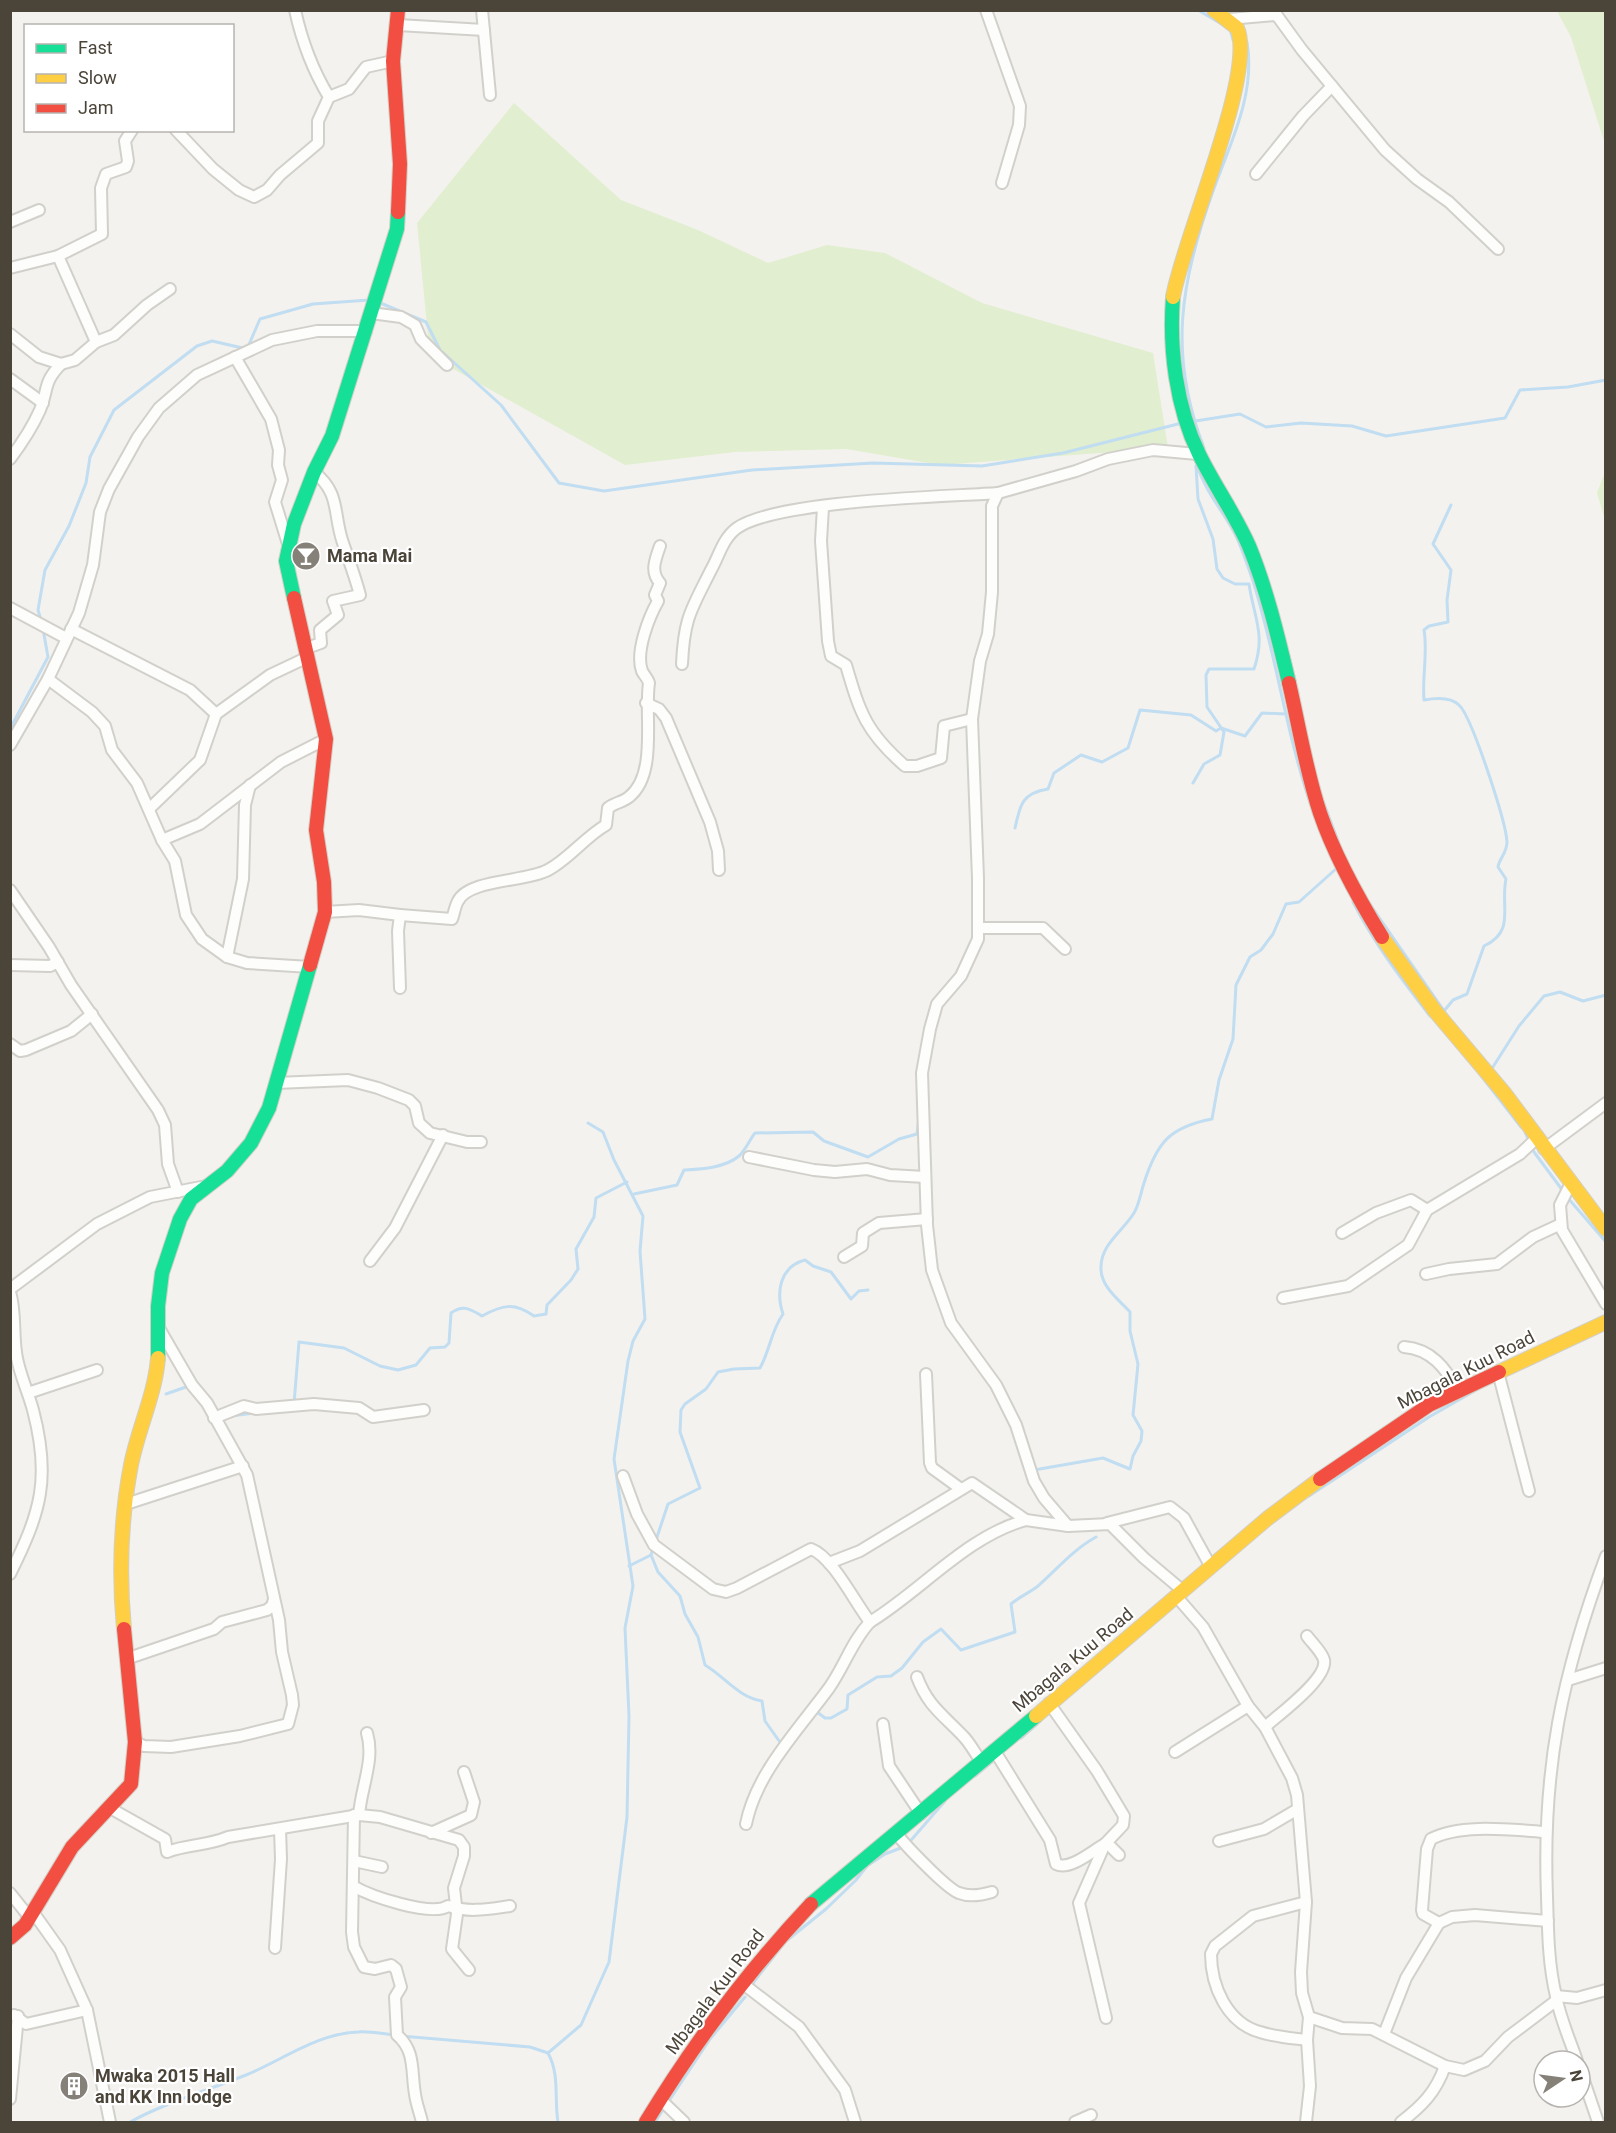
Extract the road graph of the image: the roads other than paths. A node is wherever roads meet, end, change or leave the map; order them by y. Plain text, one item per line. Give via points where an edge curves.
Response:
1 (295, 10) edge
2 (482, 10) edge
3 (986, 10) edge
4 (1220, 13) edge
5 (1275, 13) edge
6 (398, 18) edge
7 (484, 30) junction
8 (393, 61) junction
9 (1332, 86) junction
10 (490, 95) dead end
11 (329, 97) junction
12 (131, 132) edge
13 (178, 132) edge
14 (1256, 174) dead end
15 (1002, 183) dead end
16 (39, 210) dead end
17 (10, 222) edge
18 (1498, 249) dead end
19 (58, 256) junction
20 (10, 268) edge
21 (170, 289) dead end
22 (374, 305) junction
23 (366, 331) junction
24 (10, 334) edge
25 (96, 342) junction
26 (235, 357) junction
27 (61, 364) junction
28 (447, 365) dead end
29 (10, 379) edge
30 (43, 403) junction
31 (1197, 454) junction
32 (10, 459) edge
33 (314, 472) junction
34 (998, 493) junction
35 (823, 507) junction
36 (288, 544) junction
37 (660, 546) dead end
38 (10, 608) edge
39 (68, 634) junction
40 (308, 652) junction
41 (682, 664) dead end
42 (48, 679) junction
43 (646, 703) junction
44 (216, 714) junction
45 (972, 719) junction
46 (326, 739) junction
47 (10, 745) edge
48 (250, 785) junction
49 (150, 808) junction
50 (162, 840) junction
51 (719, 870) dead end
52 (10, 890) edge
53 (325, 912) junction
54 (400, 915) junction
55 (978, 928) junction
56 (1065, 949) dead end
57 (227, 957) junction
58 (58, 962) junction
59 (10, 965) edge
60 (310, 967) junction
61 (400, 988) dead end
62 (92, 1014) junction
63 (10, 1044) edge
64 (276, 1083) junction
65 (1605, 1103) edge
66 (444, 1135) junction
67 (481, 1142) dead end
68 (1540, 1143) junction
69 (749, 1157) dead end
70 (925, 1177) junction
71 (210, 1185) junction
72 (1570, 1185) junction
73 (177, 1192) junction
74 (1427, 1210) junction
75 (927, 1219) junction
76 (1561, 1224) junction
77 (1605, 1229) edge
78 (1342, 1233) dead end
79 (844, 1257) dead end
80 (370, 1261) dead end
81 (1426, 1274) dead end
82 (11, 1297) edge
83 (1283, 1298) dead end
84 (1605, 1304) edge
85 (1605, 1322) edge
86 (158, 1328) junction
87 (1404, 1347) dead end
88 (97, 1370) dead end
89 (1498, 1372) junction
90 (926, 1374) dead end
91 (1458, 1391) junction
92 (28, 1393) junction
93 (424, 1410) dead end
94 (214, 1418) junction
95 (243, 1466) junction
96 (623, 1476) dead end
97 (961, 1489) junction
98 (1529, 1491) dead end
99 (126, 1504) junction
100 (1026, 1520) junction
101 (1107, 1523) junction
102 (1068, 1526) junction
103 (1605, 1556) edge
104 (829, 1563) junction
105 (1210, 1567) junction
106 (10, 1574) edge
107 (1179, 1593) junction
108 (274, 1599) junction
109 (870, 1622) junction
110 (1307, 1636) dead end
111 (126, 1659) junction
112 (1605, 1668) edge
113 (917, 1677) dead end
114 (1568, 1680) junction
115 (1049, 1703) junction
116 (1248, 1706) junction
117 (883, 1724) dead end
118 (1265, 1727) junction
119 (367, 1732) dead end
120 (135, 1742) junction
121 (994, 1750) junction
122 (1175, 1752) dead end
123 (982, 1762) junction
124 (464, 1772) dead end
125 (110, 1808) junction
126 (1298, 1809) junction
127 (921, 1814) junction
128 (356, 1815) junction
129 (746, 1824) dead end
130 (280, 1829) junction
131 (1546, 1832) junction
132 (431, 1833) junction
133 (896, 1833) junction
134 (1219, 1841) dead end
135 (1104, 1844) junction
136 (1119, 1855) dead end
137 (354, 1861) junction
138 (382, 1867) dead end
139 (353, 1886) junction
140 (992, 1892) dead end
141 (10, 1893) edge
142 (1306, 1902) junction
143 (510, 1906) dead end
144 (456, 1908) junction
145 (31, 1915) junction
146 (1548, 1921) junction
147 (1438, 1923) junction
148 (10, 1938) edge
149 (275, 1948) dead end
150 (469, 1970) dead end
151 (742, 1983) junction
152 (1605, 1990) edge
153 (1556, 1998) junction
154 (87, 2010) junction
155 (14, 2015) edge
156 (1309, 2017) junction
157 (1107, 2018) dead end
158 (1384, 2034) junction
159 (1306, 2040) junction
160 (1573, 2049) edge
161 (1445, 2066) junction
162 (10, 2099) edge
163 (660, 2099) junction
164 (1592, 2104) edge
165 (1091, 2115) dead end
166 (110, 2122) edge
167 (422, 2122) edge
168 (646, 2122) edge
169 (684, 2122) edge
170 (855, 2122) edge
171 (1075, 2122) edge
172 (1306, 2122) edge
173 (1401, 2122) edge
174 (1598, 2122) edge

1 - 11 street via 313,70
2 - 7 street
3 - 15 street via 1020,106 1019,125
4 - 5 street
4 - 31 street via 1239,30 1241,39 1236,88 1183,251 1173,297 1174,359 1182,411
5 - 9 street
6 - 7 street
6 - 8 street
7 - 10 street
8 - 11 street via 366,67 349,89
8 - 22 street via 400,164 397,229
9 - 14 street
9 - 18 street via 1385,150 1449,202
11 - 13 street via 318,121 318,143 267,190 254,197 222,176
12 - 19 street via 125,141 126,167 106,174 101,188 102,234
16 - 17 street
19 - 20 street
19 - 25 street
21 - 25 street via 114,336
22 - 23 street
22 - 28 street via 415,326 421,339
23 - 26 street via 293,334
23 - 33 street via 332,436
24 - 27 street via 39,357
25 - 27 street via 75,360
26 - 36 street via 271,419 282,480 275,502
26 - 39 street via 197,375 159,408 138,437 100,512 89,581
27 - 30 street via 49,377
29 - 30 street
30 - 32 street
31 - 34 street via 1153,450 1108,459
31 - 68 street via 1248,544 1295,709 1311,787 1348,876 1390,950
33 - 36 street
33 - 40 street via 327,482 334,498 341,537 360,595 333,601 338,615 320,630 321,643
34 - 35 street
34 - 45 street via 992,506 988,634
35 - 41 street via 766,516 730,534 690,607 683,633
35 - 45 street via 821,541 831,656 846,665 870,732 905,766 917,766 941,758 945,726
36 - 40 street via 286,561
37 - 43 street via 653,572 660,583 655,596 658,601 647,619 642,657 642,671 649,683
38 - 39 street
39 - 42 street
39 - 44 street via 190,690
40 - 44 street
40 - 46 street
42 - 47 street
42 - 49 street via 105,726 112,750
43 - 51 street via 666,718 710,822
43 - 54 street via 649,738 645,770 629,797 608,808 606,825 549,870 472,890 458,900 452,919
44 - 49 street via 200,760
45 - 55 street
46 - 48 street via 281,762
46 - 53 street via 316,830
48 - 50 street via 200,824
48 - 57 street via 245,805 243,879
49 - 50 street
50 - 57 street via 176,861 186,915 202,939
52 - 58 street
53 - 54 street via 359,910
53 - 60 street
54 - 61 street
55 - 56 street via 1043,928
55 - 70 street via 974,951 961,976 938,1004 930,1029 922,1073
57 - 60 street via 247,963
58 - 59 street via 50,966
58 - 62 street
60 - 64 street
62 - 63 street via 71,1031 26,1050 20,1051
62 - 73 street via 158,1110 165,1125 168,1164
64 - 66 street via 348,1080 378,1088 409,1100 423,1129
64 - 71 street via 251,1143
65 - 68 street
66 - 67 street
66 - 80 street via 395,1228
68 - 72 street
68 - 74 street
69 - 70 street via 814,1170 867,1169
70 - 75 street
71 - 73 street
71 - 86 street via 191,1199 180,1219 162,1273
72 - 76 street via 1561,1200
72 - 77 street
73 - 82 street via 150,1197 97,1224
74 - 78 street via 1411,1200 1376,1213
74 - 83 street via 1408,1245 1348,1286
75 - 79 street via 872,1226 863,1233 862,1246
75 - 102 street via 932,1270 951,1323 996,1385 1016,1425 1034,1481
76 - 81 street via 1533,1237 1497,1264
76 - 84 street
82 - 92 street via 16,1354
85 - 89 street, Mbagala Kuu Road
86 - 94 street
86 - 99 street via 157,1368 131,1464
87 - 91 street via 1428,1352
88 - 92 street
89 - 91 street, Mbagala Kuu Road
89 - 98 street
90 - 97 street via 930,1463
91 - 105 street, Mbagala Kuu Road via 1386,1432 1338,1466
92 - 106 street via 38,1430 42,1495
93 - 94 street via 373,1417 359,1408 314,1404 256,1409 244,1406
94 - 95 street
95 - 99 street
95 - 108 street
96 - 104 street via 654,1545 713,1589 726,1592 737,1588 809,1549 819,1552
97 - 100 street via 976,1484
97 - 104 street via 860,1551
99 - 111 street via 122,1595
100 - 102 street
100 - 109 street via 949,1561
101 - 102 street
101 - 105 street via 1170,1507 1184,1518
101 - 107 street
103 - 114 street via 1579,1631
104 - 109 street
105 - 107 street, Mbagala Kuu Road
107 - 115 street, Mbagala Kuu Road
107 - 116 street
108 - 111 street via 267,1610 222,1622 214,1629
108 - 120 street via 292,1695 288,1724 171,1747
109 - 129 street via 828,1689 783,1745 749,1805
110 - 118 street via 1324,1658 1321,1672 1312,1686
111 - 120 street
112 - 114 street
113 - 123 street via 932,1707 964,1737
114 - 131 street via 1558,1710 1551,1757
115 - 121 street, Mbagala Kuu Road
115 - 135 street via 1124,1816 1122,1825
116 - 118 street
116 - 122 street
117 - 127 street via 889,1766
118 - 126 street via 1292,1778
119 - 128 street via 370,1768
120 - 125 street via 131,1784
121 - 123 street, Mbagala Kuu Road
121 - 135 street via 1050,1840 1056,1864 1064,1866 1080,1860
123 - 127 street, Mbagala Kuu Road
124 - 132 street via 474,1802 471,1815
125 - 130 street via 165,1839 167,1852
125 - 145 street via 72,1847
126 - 134 street via 1264,1829
126 - 142 street
127 - 133 street, Mbagala Kuu Road
128 - 130 street
128 - 132 street via 380,1817
128 - 137 street
130 - 149 street
131 - 146 street
131 - 147 street via 1466,1831 1431,1839 1422,1910
132 - 144 street via 459,1840 464,1847 454,1888
133 - 140 street via 955,1892
133 - 151 street, Mbagala Kuu Road via 814,1901 774,1942
135 - 136 street
135 - 157 street via 1079,1903
137 - 138 street
137 - 139 street
139 - 144 street via 409,1905
139 - 167 street via 352,1932 362,1964 370,1969 391,1965 399,1977 395,1997 397,2036 411,2054 414,2093
141 - 145 street
142 - 156 street via 1301,1972
142 - 159 street via 1253,1917 1215,1946 1211,1954 1219,1997 1229,2011 1256,2031
143 - 144 street
144 - 150 street via 452,1949
145 - 148 street
145 - 154 street via 60,1950
146 - 147 street via 1475,1915
146 - 153 street
147 - 158 street via 1406,1978
151 - 163 street, Mbagala Kuu Road
151 - 170 street via 799,2027 845,2091
152 - 153 street via 1577,1998
153 - 160 street
153 - 161 street via 1480,2065 1464,2070
154 - 155 street via 26,2024
154 - 166 street
155 - 162 street
156 - 158 street via 1342,2028 1372,2029
156 - 159 street
158 - 161 street
159 - 172 street via 1310,2086
161 - 173 street via 1438,2087
163 - 168 street, Mbagala Kuu Road
163 - 169 street
164 - 174 street
165 - 171 street

